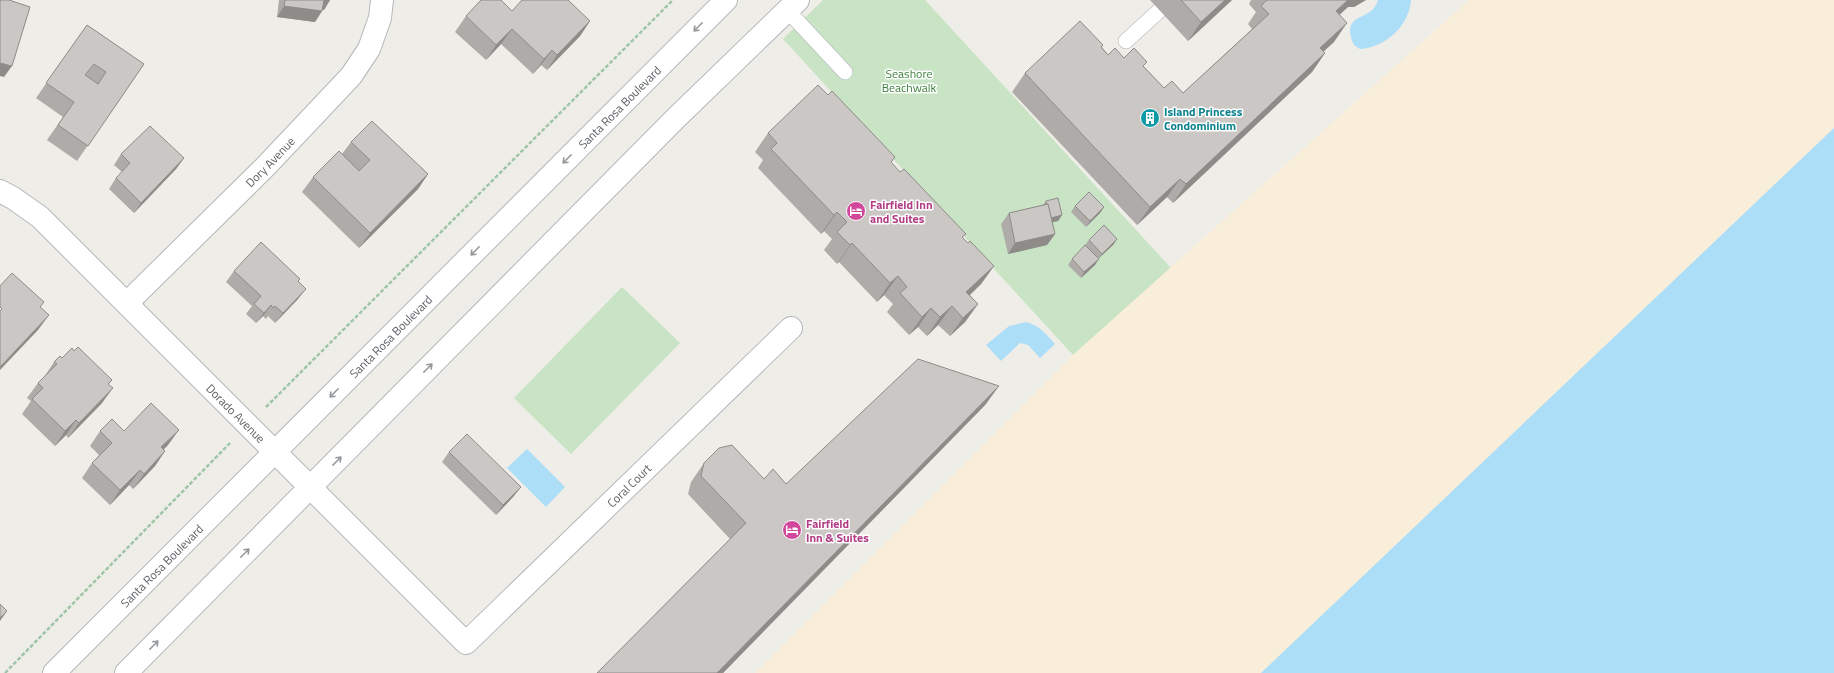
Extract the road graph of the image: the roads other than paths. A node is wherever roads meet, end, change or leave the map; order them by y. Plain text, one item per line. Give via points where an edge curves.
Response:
1 (382, 0) edge
2 (726, 0) edge
3 (792, 5) edge
4 (1160, 10) dead end
5 (1126, 41) dead end
6 (845, 72) dead end
7 (0, 191) edge
8 (127, 303) junction
9 (791, 328) dead end
10 (276, 452) junction
11 (310, 487) junction
12 (466, 643) joint
13 (54, 673) edge
14 (126, 673) edge

1 - 8 street, Dory Avenue via 380,18 369,49 351,76 266,166
2 -> 10 street, Santa Rosa Boulevard
3 - 6 lane
11 -> 3 street via 670,124
4 - 5 lane
7 - 8 street, Dorado Avenue via 40,217
8 - 10 street, Dorado Avenue
9 - 12 street, Coral Court
10 - 11 street, Dorado Avenue
10 - 13 street, Santa Rosa Boulevard
11 - 12 street, Dorado Avenue
14 -> 11 street

